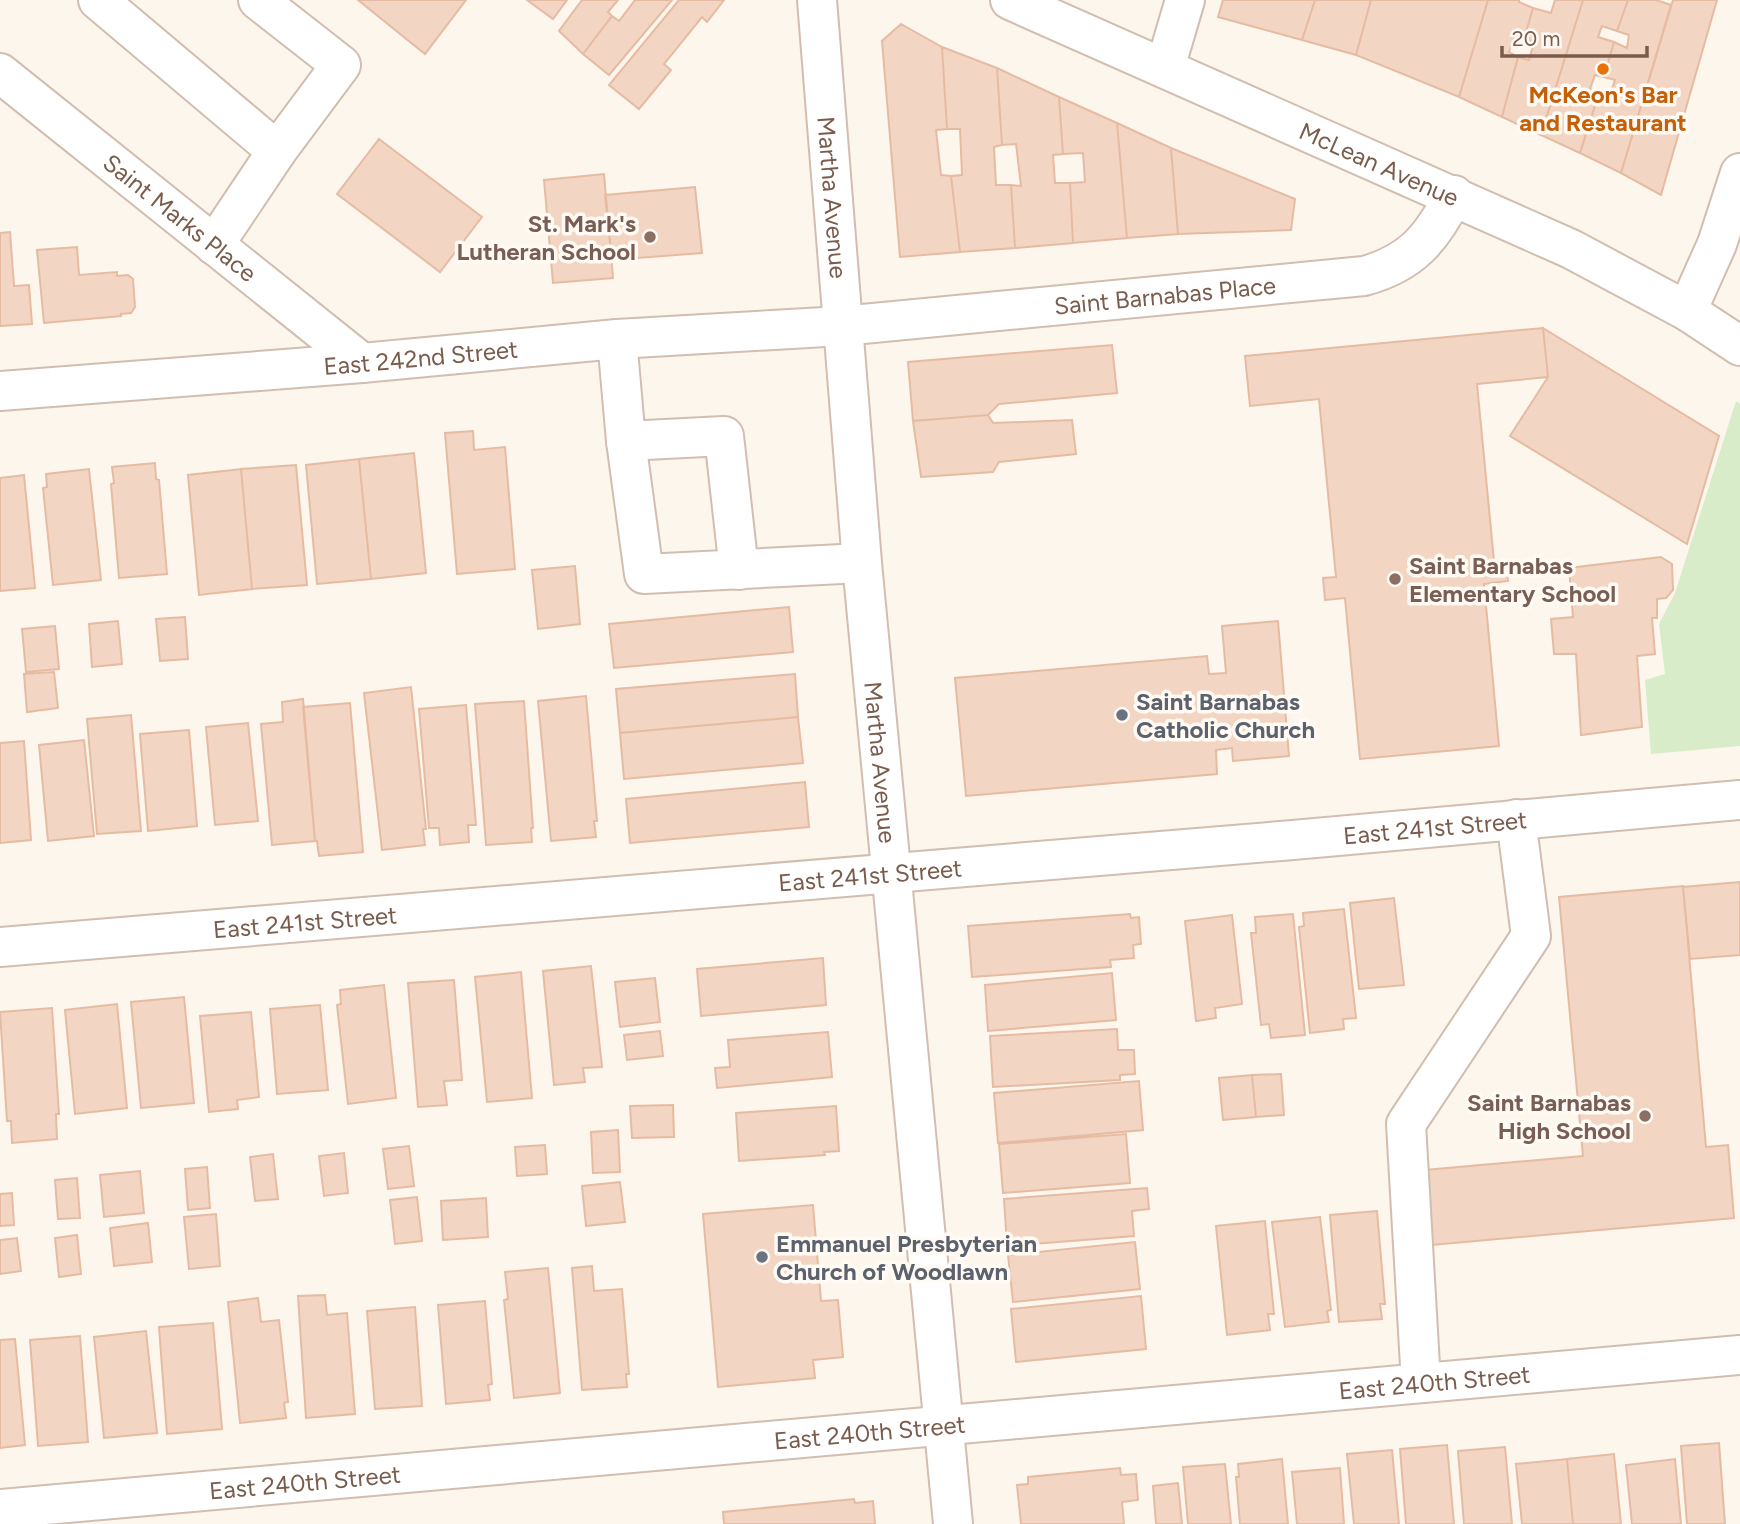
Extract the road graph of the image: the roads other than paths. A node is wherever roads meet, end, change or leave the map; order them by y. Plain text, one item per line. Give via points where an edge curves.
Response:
1 (98, 0) edge
2 (258, 0) edge
3 (817, 0) edge
4 (1010, 0) edge
5 (1185, 0) edge
6 (1165, 68) junction
7 (0, 73) edge
8 (277, 151) junction
9 (1740, 173) edge
10 (1454, 195) junction
11 (214, 245) junction
12 (1687, 311) junction
13 (842, 327) junction
14 (617, 339) junction
15 (1740, 346) edge
16 (362, 363) junction
17 (0, 391) edge
18 (625, 441) junction
19 (862, 563) junction
20 (739, 570) junction
21 (1740, 800) edge
22 (1516, 819) junction
23 (892, 874) junction
24 (0, 947) edge
25 (1740, 1355) edge
26 (1421, 1383) junction
27 (945, 1425) junction
28 (0, 1509) edge
29 (953, 1524) edge

1 - 8 street
2 - 8 street via 341,65
3 - 13 street, Martha Avenue
4 - 6 street, McLean Avenue
5 - 6 street
6 - 10 street, McLean Avenue
7 - 11 street, Saint Marks Place
8 - 11 street
9 - 12 street via 1717,244
10 - 12 street, McLean Avenue via 1571,249
10 - 13 street, Saint Barnabas Place via 1430,237 1415,252 1364,276
11 - 16 street, Saint Marks Place
12 - 15 street, McLean Avenue
13 - 14 street, East 242nd Street
13 - 19 street, Martha Avenue
14 - 16 street, East 242nd Street
14 - 18 street
16 - 17 street, East 242nd Street
18 - 20 street via 644,574
18 - 20 street via 724,436
19 - 20 street
19 - 23 street, Martha Avenue
21 - 22 street, East 241st Street
22 - 23 street, East 241st Street
22 - 26 street via 1531,936 1405,1124
23 - 24 street, East 241st Street
23 - 27 street, Martha Avenue
25 - 26 street, East 240th Street
26 - 27 street, East 240th Street
27 - 28 street, East 240th Street
27 - 29 street, Martha Avenue

